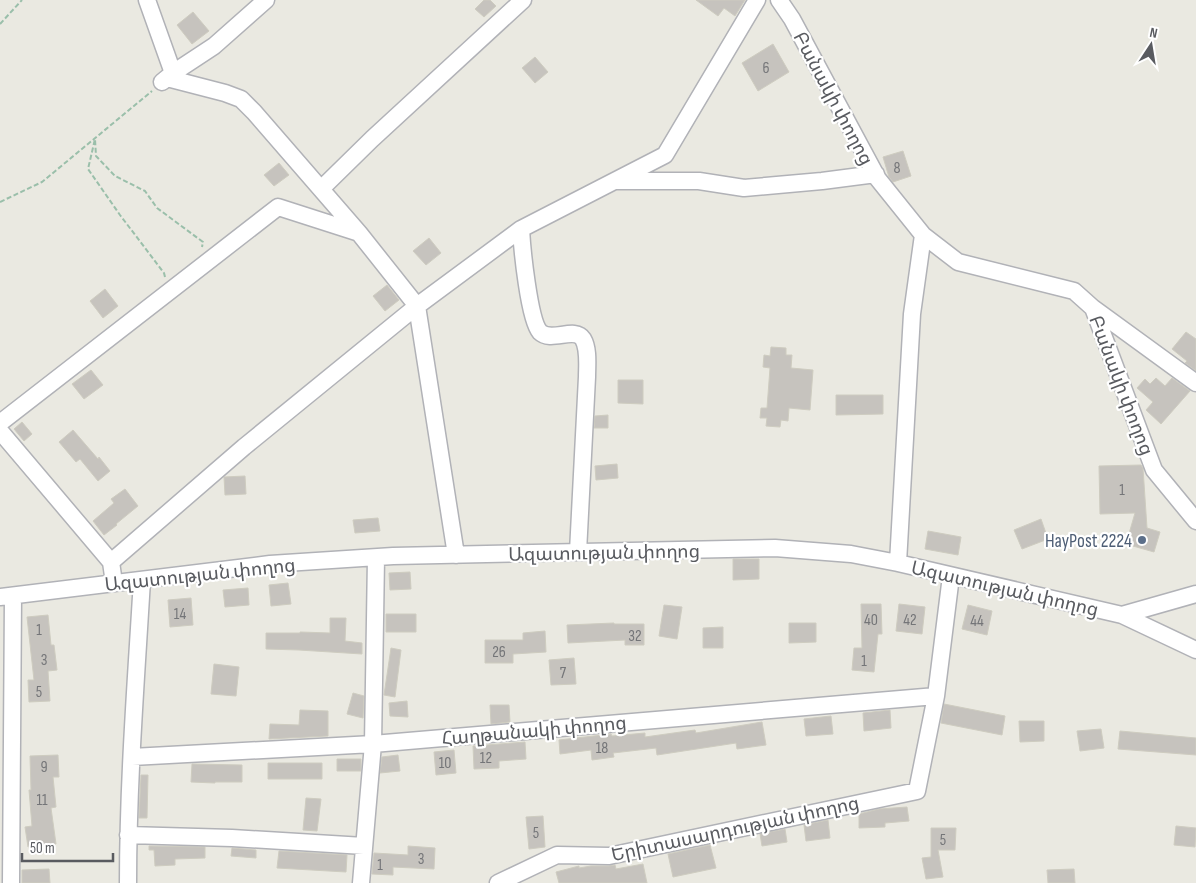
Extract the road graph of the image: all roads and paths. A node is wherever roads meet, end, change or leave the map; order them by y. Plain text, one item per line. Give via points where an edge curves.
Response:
1 (22, 0) edge
2 (147, 0) edge
3 (266, 0) edge
4 (523, 0) edge
5 (757, 0) edge
6 (779, 0) edge
7 (0, 24) edge
8 (166, 79) junction
9 (95, 138) junction
10 (876, 174) junction
11 (614, 181) junction
12 (321, 189) junction
13 (0, 202) edge
14 (521, 230) junction
15 (359, 233) junction
16 (923, 235) junction
17 (199, 268) junction
18 (169, 292) junction
19 (416, 306) junction
20 (1093, 308) junction
21 (1196, 383) edge
22 (0, 423) edge
23 (0, 431) edge
24 (1196, 521) edge
25 (578, 552) junction
26 (456, 555) junction
27 (376, 558) junction
28 (111, 562) junction
29 (898, 563) junction
30 (952, 576) junction
31 (142, 580) junction
32 (114, 584) junction
33 (1196, 594) edge
34 (7, 597) edge
35 (1122, 615) junction
36 (1196, 650) edge
37 (936, 696) junction
38 (373, 744) junction
39 (132, 757) junction
40 (128, 835) junction
41 (364, 846) junction
42 (11, 883) edge
43 (128, 883) edge
44 (361, 883) edge
45 (498, 883) edge

1 - 7 path
2 - 8 street
3 - 8 street via 214,46
4 - 12 street
5 - 11 street via 665,154
6 - 10 street, Բանակի փողոց
8 - 9 path
8 - 12 street via 241,99
9 - 13 path via 42,182
9 - 17 path via 96,156 115,176 145,191 157,208 203,242
9 - 18 path via 88,169 164,273
10 - 11 street via 744,188 699,181
10 - 16 street, Բանակի փողոց
11 - 14 street
12 - 15 street
14 - 19 street
14 - 25 street via 536,327 541,334 549,336 580,335 586,349
15 - 17 street via 278,207
15 - 19 street
16 - 20 street, Բանակի փողոց via 958,262 1074,291
16 - 29 street via 912,314
17 - 18 street
18 - 22 street
19 - 26 street
19 - 28 street
20 - 21 street
20 - 24 street, Բանակի փողոց via 1154,470
23 - 28 street
25 - 26 street, Ազատության փողոց
25 - 29 street, Ազատության փողոց via 774,548 851,554
26 - 27 street, Ազատության փողոց
27 - 31 street, Ազատության փողոց via 270,564
27 - 38 street
28 - 32 street
29 - 30 street, Ազատության փողոց
30 - 35 street, Ազատության փողոց
30 - 37 street
31 - 32 street, Ազատության փողոց
31 - 39 street
32 - 34 street, Ազատության փողոց
33 - 35 street
34 - 42 street
35 - 36 street, Ազատության փողոց
37 - 38 street, Հաղթանակի փողոց
37 - 45 street, Երիտասարդության փողոց via 917,791 609,856 557,855
38 - 39 street, Հաղթանակի փողոց
38 - 41 street
39 - 40 street
40 - 41 street
40 - 43 street
41 - 44 street

